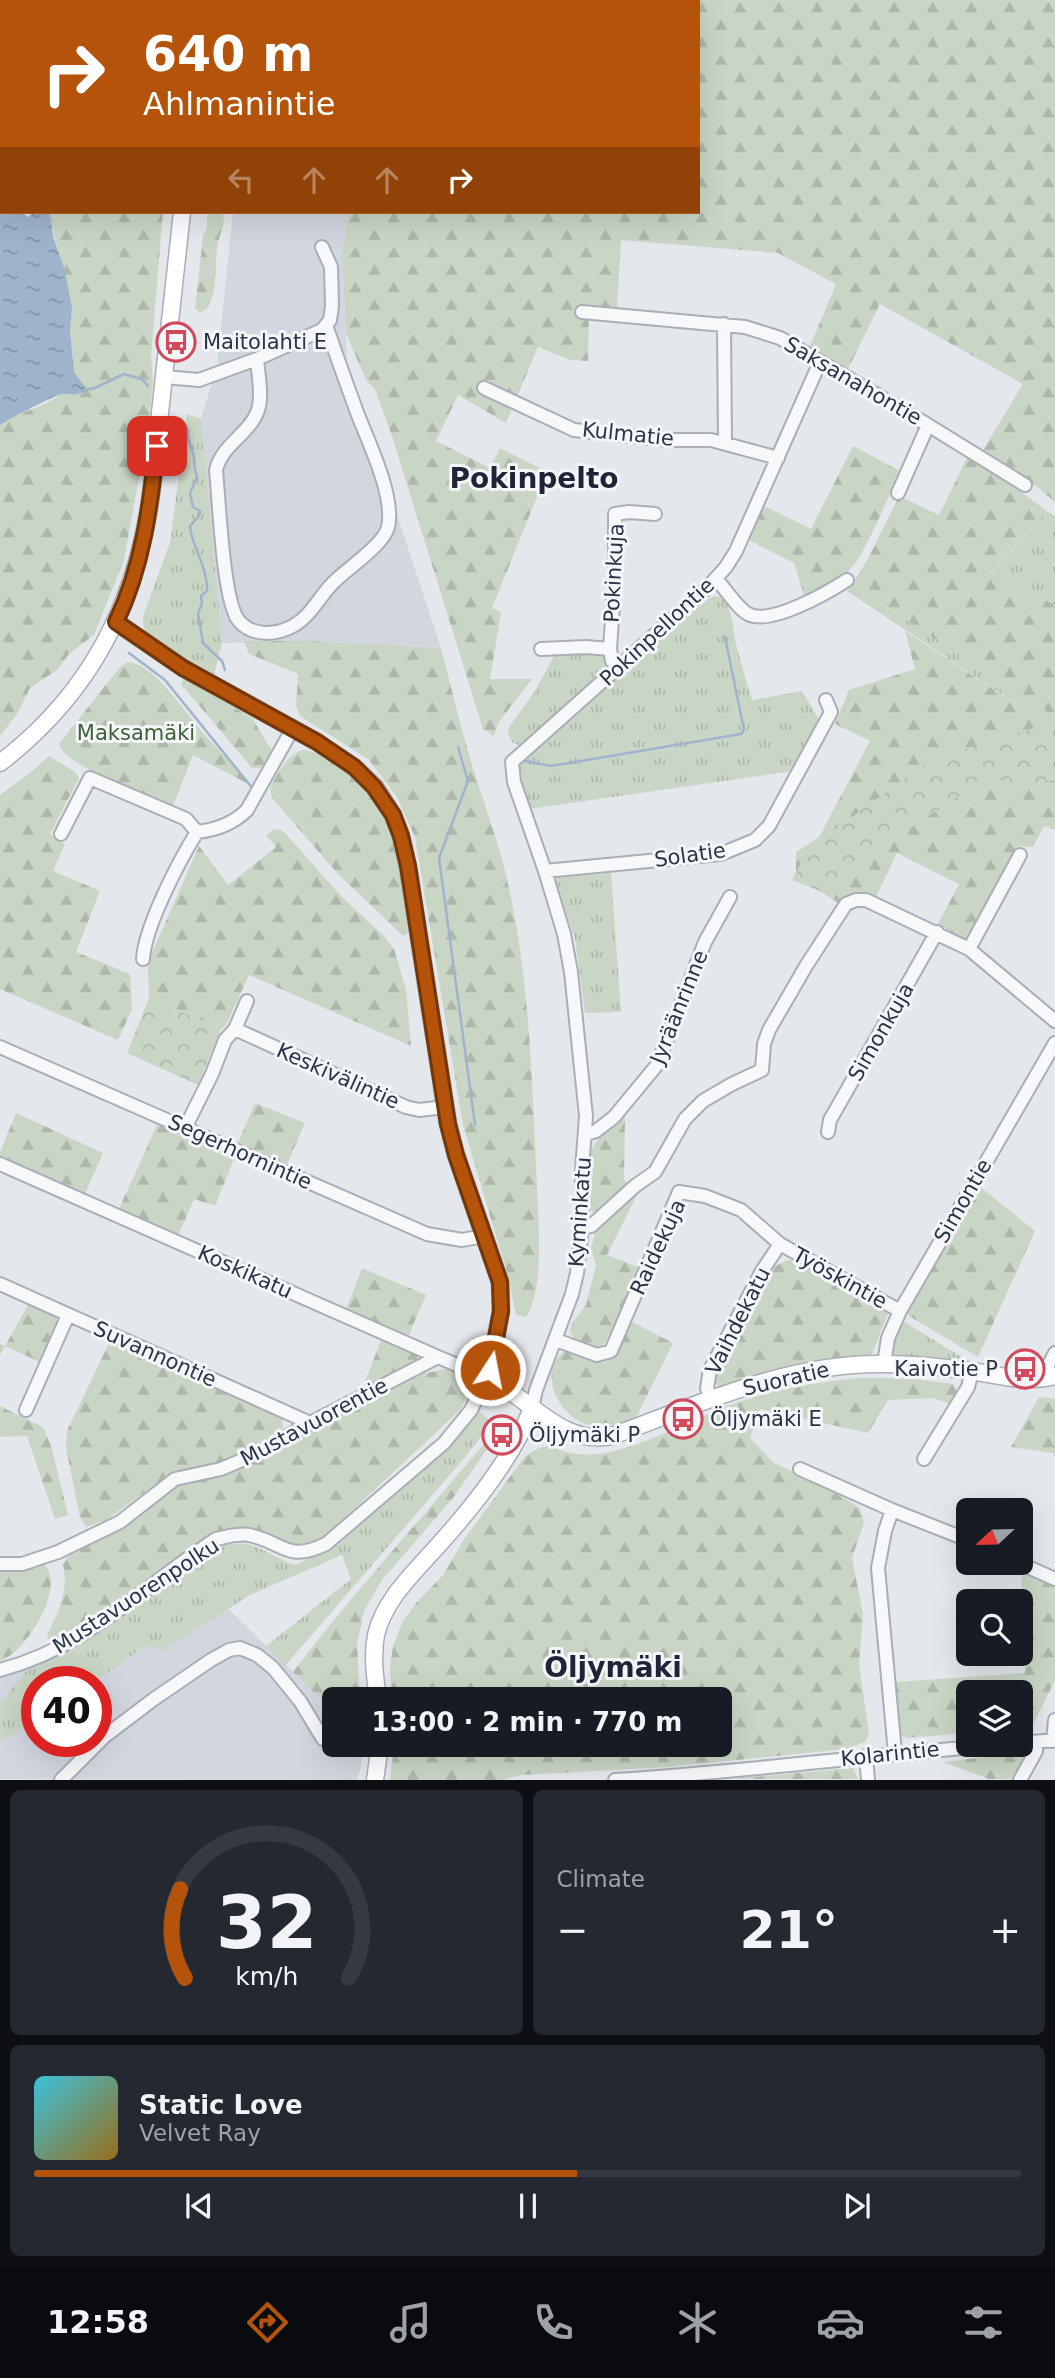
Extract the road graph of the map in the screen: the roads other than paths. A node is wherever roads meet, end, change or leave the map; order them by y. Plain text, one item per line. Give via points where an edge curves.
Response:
1 (182, 214) edge
2 (322, 247) dead end
3 (582, 312) dead end
4 (724, 324) junction
5 (326, 325) junction
6 (257, 359) junction
7 (820, 362) junction
8 (164, 377) junction
9 (484, 388) dead end
10 (928, 425) junction
11 (725, 443) junction
12 (778, 458) junction
13 (1025, 485) dead end
14 (898, 493) dead end
15 (655, 514) dead end
16 (716, 579) junction
17 (847, 580) dead end
18 (116, 622) junction
19 (541, 649) dead end
20 (610, 649) junction
21 (618, 669) junction
22 (826, 700) dead end
23 (293, 729) junction
24 (512, 761) joint
25 (0, 764) edge
26 (197, 832) junction
27 (61, 834) dead end
28 (1020, 855) dead end
29 (545, 871) junction
30 (730, 897) dead end
31 (937, 932) junction
32 (969, 949) junction
33 (143, 959) dead end
34 (247, 1001) dead end
35 (1055, 1021) edge
36 (234, 1029) junction
37 (1055, 1043) edge
38 (0, 1047) edge
39 (445, 1107) junction
40 (185, 1128) junction
41 (828, 1132) dead end
42 (586, 1134) junction
43 (0, 1164) edge
44 (582, 1228) junction
45 (484, 1236) junction
46 (780, 1244) junction
47 (0, 1284) edge
48 (900, 1311) junction
49 (68, 1315) junction
50 (556, 1340) junction
51 (1055, 1353) edge
52 (438, 1357) junction
53 (884, 1364) junction
54 (972, 1371) junction
55 (491, 1377) junction
56 (1052, 1377) edge
57 (711, 1399) junction
58 (532, 1408) junction
59 (26, 1410) dead end
60 (310, 1423) junction
61 (924, 1459) dead end
62 (800, 1469) dead end
63 (892, 1510) junction
64 (956, 1535) edge
65 (0, 1564) edge
66 (1033, 1569) edge
67 (1055, 1579) edge
68 (0, 1670) edge
69 (377, 1687) edge
70 (1055, 1720) edge
71 (322, 1737) edge
72 (1054, 1740) edge
73 (1033, 1742) edge
74 (1036, 1742) junction
75 (956, 1748) edge
76 (895, 1753) junction
77 (866, 1756) junction
78 (378, 1757) edge
79 (61, 1780) edge
80 (375, 1780) edge
81 (615, 1780) edge
82 (868, 1780) edge
83 (1020, 1780) edge

1 - 8 street
2 - 5 street via 331,267 332,306
3 - 4 street, Saksanahontie
4 - 7 street, Saksanahontie via 780,338
4 - 11 street
5 - 6 street via 310,337
5 - 6 street via 382,477 388,529 295,625 262,633 239,621 228,595 216,470 219,457 260,408
6 - 8 street via 199,380
7 - 10 street, Saksanahontie
7 - 12 street, Pokinpellontie
8 - 18 street via 146,531
9 - 11 street, Kulmatie via 587,433
10 - 13 street, Saksanahontie
10 - 14 street
11 - 12 street, Kulmatie
12 - 16 street, Pokinpellontie via 736,551
15 - 20 street, Pokinkuja via 615,514
16 - 17 street via 751,616 789,610
16 - 21 street, Pokinpellontie
18 - 23 street via 183,668
18 - 25 street via 67,697
19 - 20 street
20 - 21 street, Pokinkuja
21 - 24 street, Pokinpellontie
22 - 29 street, Solatie via 831,712 769,826 755,840 721,853
23 - 26 street via 247,810 214,830
23 - 39 street via 365,776 397,824 408,866
24 - 29 street, Kyminkatu via 514,782
26 - 27 street via 186,819 90,778
26 - 33 street via 150,927
28 - 32 street
29 - 42 street, Kyminkatu via 571,972
30 - 42 street, Jyräänrinne via 700,953 657,1065 614,1117
31 - 32 street
31 - 41 street, Simonkuja via 830,1120
31 - 44 street via 866,900 846,904 769,1030 762,1070 703,1101 685,1119 655,1172 591,1226
32 - 35 street
34 - 36 street
36 - 39 street, Keskivälintie via 406,1107
36 - 40 street
37 - 48 street, Simontie
38 - 40 street, Segerhornintie
39 - 45 street
40 - 45 street, Segerhornintie via 427,1234 462,1240
42 - 44 street, Kyminkatu
43 - 52 street, Koskikatu
44 - 50 street, Kyminkatu via 576,1273
45 - 55 street via 501,1295
46 - 48 street, Työskintie
46 - 50 street, Raidekuja via 741,1210 679,1192 611,1351 597,1355
46 - 57 street, Vaihdekatu via 710,1370 707,1388
47 - 49 street, Suvannontie
48 - 53 street, Simontie via 888,1338
49 - 59 street
49 - 60 street, Suvannontie
50 - 58 street, Kyminkatu
51 - 56 street via 1049,1362
52 - 55 street, Koskikatu
52 - 60 street, Mustavuorentie
53 - 54 street, Suoratie
53 - 57 street, Suoratie via 811,1371
54 - 56 street, Suoratie via 1023,1379
54 - 61 street via 968,1387
55 - 58 street, Suoratie
55 - 68 street, Mustavuorenpolku via 444,1443 326,1544 298,1553 251,1536 216,1539 86,1634
57 - 58 street, Suoratie via 605,1438 574,1433
58 - 69 street, Kyminkatu via 483,1492 384,1614 375,1647
60 - 65 street, Mustavuorentie via 222,1469 175,1479 120,1522 58,1552 22,1564
62 - 63 street
63 - 64 street
63 - 76 street via 878,1569
66 - 67 street
70 - 72 street
71 - 79 street via 273,1668 248,1650 234,1649 211,1660 105,1736
72 - 74 street
73 - 74 street
74 - 83 street
75 - 76 street, Kolarintie
76 - 77 street, Kolarintie
77 - 81 street, Kolarintie
77 - 82 street
78 - 80 street

